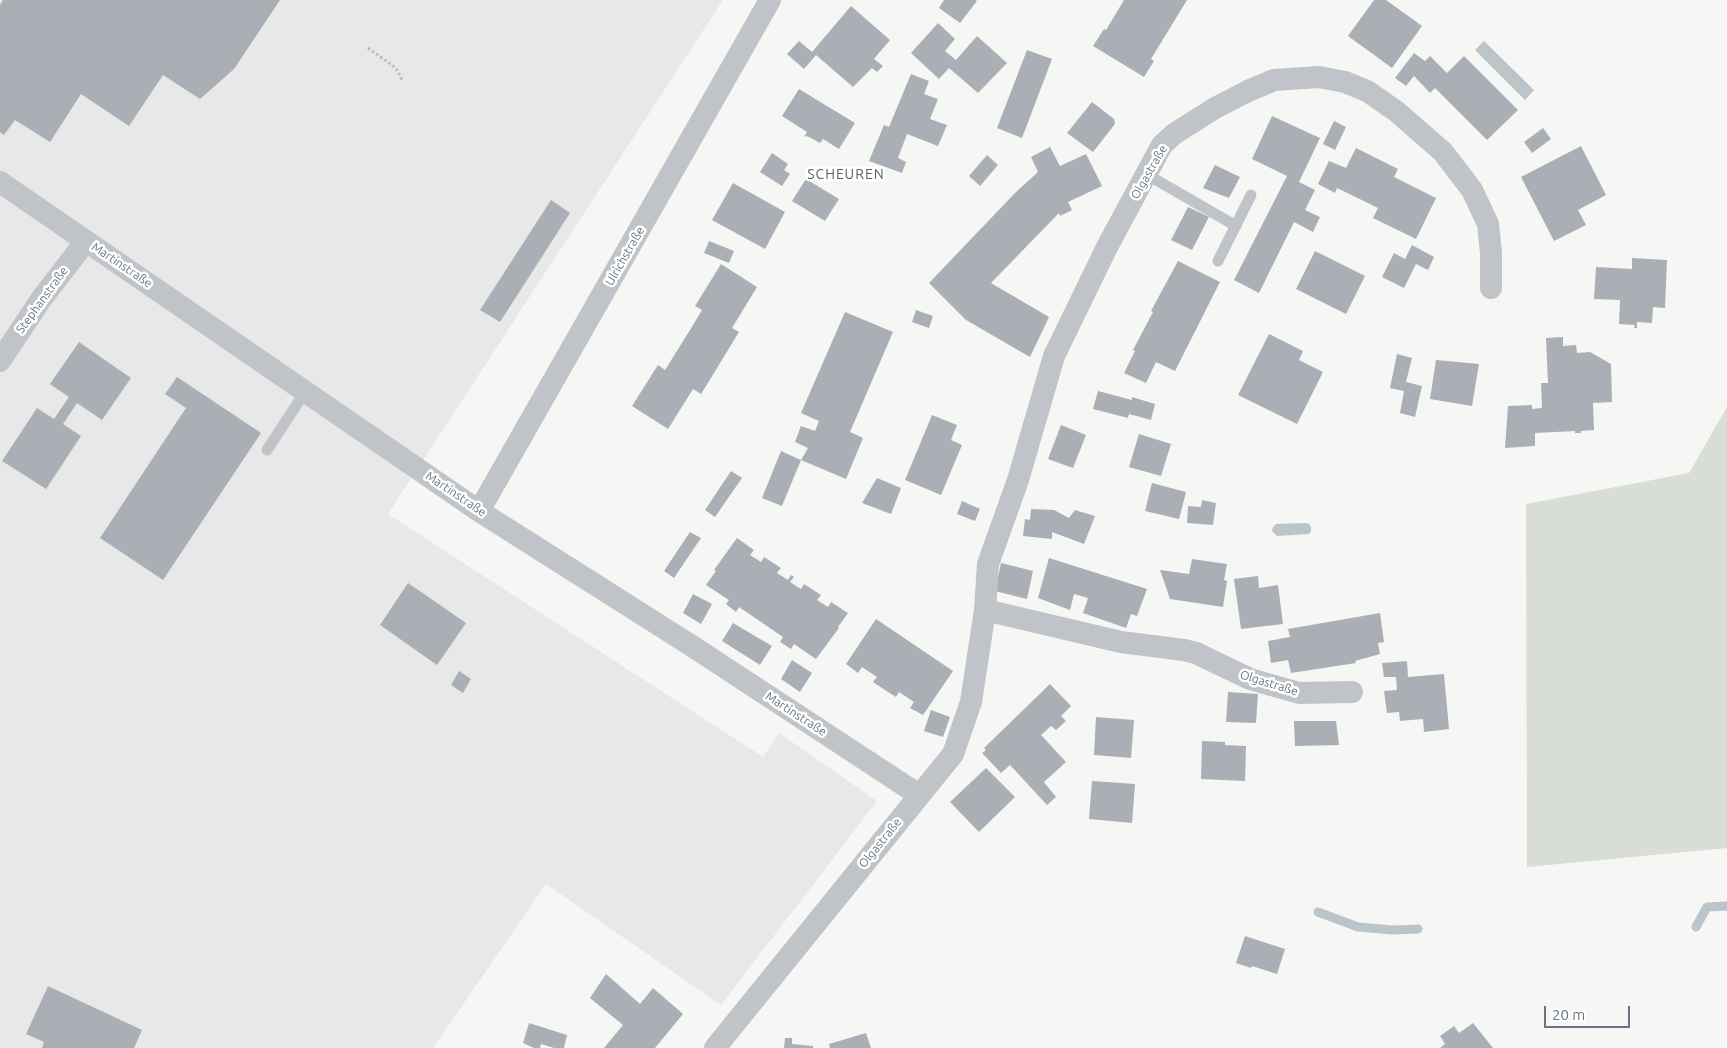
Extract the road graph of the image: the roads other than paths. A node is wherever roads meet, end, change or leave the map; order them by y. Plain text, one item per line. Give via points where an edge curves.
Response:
1 (770, 0) edge
2 (1146, 174) junction
3 (0, 182) edge
4 (1251, 194) dead end
5 (1236, 226) junction
6 (86, 241) junction
7 (1218, 261) dead end
8 (1491, 288) dead end
9 (0, 361) edge
10 (305, 392) junction
11 (267, 450) dead end
12 (480, 511) junction
13 (985, 610) junction
14 (1352, 692) dead end
15 (919, 795) junction
16 (715, 1048) edge

1 - 12 street, Ulrichstraße
2 - 5 lane
2 - 8 street, Olgastraße via 1162,145 1174,134 1248,91 1274,80 1293,78 1318,77 1345,82 1367,91 1396,111 1443,152 1472,190 1488,224
2 - 13 street, Olgastraße via 1054,356 1018,480 988,564
3 - 6 street, Martinstraße
4 - 5 lane
5 - 7 lane
6 - 9 street, Stephanstraße via 42,298
6 - 10 street, Martinstraße
10 - 11 lane
10 - 12 street, Martinstraße
12 - 15 street, Martinstraße
13 - 14 street, Olgastraße via 1120,642 1196,653 1250,679 1299,693
13 - 15 street, Olgastraße via 971,702 953,754
15 - 16 street, Olgastraße

